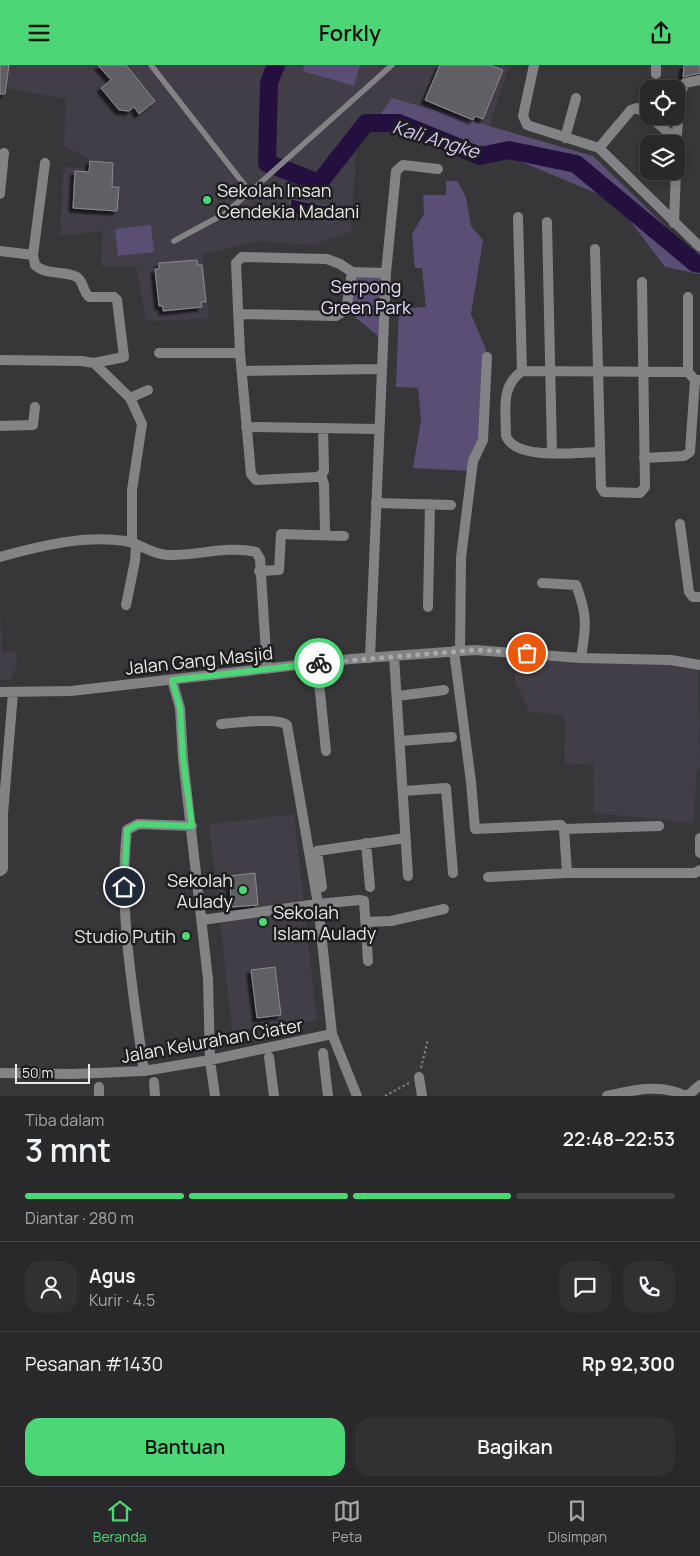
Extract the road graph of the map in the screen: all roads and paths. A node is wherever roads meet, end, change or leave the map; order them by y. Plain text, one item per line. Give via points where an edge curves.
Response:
1 (151, 65) edge
2 (392, 65) edge
3 (534, 65) edge
4 (700, 80) edge
5 (576, 98) dead end
6 (640, 110) edge
7 (658, 125) edge
8 (667, 135) edge
9 (676, 135) edge
10 (566, 137) junction
11 (599, 148) junction
12 (4, 153) dead end
13 (44, 163) dead end
14 (438, 169) dead end
15 (676, 180) edge
16 (250, 192) junction
17 (0, 194) edge
18 (518, 217) dead end
19 (546, 222) dead end
20 (674, 223) junction
21 (174, 241) dead end
22 (700, 247) edge
23 (594, 249) dead end
24 (0, 251) edge
25 (33, 255) junction
26 (352, 272) junction
27 (386, 273) junction
28 (642, 282) dead end
29 (688, 297) dead end
30 (238, 314) junction
31 (159, 353) dead end
32 (240, 353) junction
33 (487, 357) dead end
34 (0, 360) edge
35 (94, 363) junction
36 (381, 369) junction
37 (242, 371) junction
38 (522, 371) junction
39 (551, 371) junction
40 (598, 371) junction
41 (643, 372) junction
42 (694, 377) edge
43 (148, 390) dead end
44 (130, 398) junction
45 (35, 407) dead end
46 (0, 425) edge
47 (246, 427) junction
48 (323, 428) junction
49 (378, 429) junction
50 (552, 452) junction
51 (600, 452) junction
52 (644, 458) junction
53 (321, 475) junction
54 (376, 503) junction
55 (430, 504) junction
56 (451, 505) dead end
57 (680, 524) dead end
58 (325, 531) dead end
59 (344, 537) dead end
60 (134, 543) junction
61 (0, 557) edge
62 (260, 571) junction
63 (542, 583) dead end
64 (700, 597) edge
65 (126, 605) dead end
66 (428, 607) dead end
67 (457, 651) junction
68 (394, 656) junction
69 (370, 658) junction
70 (581, 658) junction
71 (317, 663) junction
72 (700, 665) edge
73 (267, 669) junction
74 (172, 680) junction
75 (444, 690) dead end
76 (0, 692) edge
77 (13, 693) junction
78 (398, 696) junction
79 (221, 723) dead end
80 (452, 737) dead end
81 (400, 741) junction
82 (326, 751) dead end
83 (404, 791) junction
84 (192, 826) junction
85 (659, 826) dead end
86 (564, 829) junction
87 (405, 838) junction
88 (700, 838) edge
89 (366, 843) junction
90 (700, 853) edge
91 (700, 870) edge
92 (0, 871) edge
93 (453, 873) dead end
94 (567, 873) junction
95 (408, 876) dead end
96 (488, 877) dead end
97 (370, 887) dead end
98 (322, 894) dead end
99 (318, 904) junction
100 (444, 909) dead end
101 (202, 920) junction
102 (367, 922) junction
103 (368, 961) dead end
104 (332, 1034) junction
105 (323, 1053) dead end
106 (269, 1057) dead end
107 (210, 1060) junction
108 (144, 1071) junction
109 (0, 1073) edge
110 (419, 1077) dead end
111 (154, 1082) dead end
112 (700, 1085) edge
113 (155, 1096) edge
114 (214, 1096) edge
115 (274, 1096) edge
116 (328, 1096) edge
117 (357, 1096) edge
118 (422, 1096) edge
119 (608, 1096) edge
120 (686, 1096) edge

1 - 16 lane
2 - 16 lane
3 - 10 street via 522,116 524,121 527,125
4 - 9 street via 691,81 682,88
5 - 10 street
6 - 11 street via 631,110
7 - 8 street
10 - 11 street
11 - 20 street
12 - 17 street
13 - 25 street
14 - 27 street via 403,165 396,171
15 - 20 street
16 - 21 lane via 224,214
18 - 38 street
19 - 39 street
20 - 22 street
23 - 40 street
24 - 25 street
25 - 35 street via 41,270 79,279 89,297 116,298 124,357
26 - 27 street
26 - 30 street via 346,310 342,314
26 - 30 street via 327,259 242,257 236,263
27 - 36 street
28 - 41 street
29 - 42 street
30 - 32 street
31 - 32 street
32 - 37 street
33 - 67 street via 483,440 473,461 462,549
34 - 35 street
35 - 44 street
36 - 37 street
36 - 49 street
37 - 47 street
38 - 39 street
38 - 50 street via 507,386 508,442 531,453
39 - 40 street
39 - 50 street
40 - 41 street
40 - 51 street
41 - 42 street
41 - 52 street
42 - 52 street via 690,452 684,457
43 - 44 street
44 - 60 street via 142,424 132,490
45 - 46 street via 33,425
47 - 48 street
47 - 53 street via 251,473 256,479
48 - 49 street
48 - 53 street via 324,471
49 - 54 street
50 - 51 street
51 - 52 street via 604,492 640,493 645,487
53 - 58 street
54 - 55 street
54 - 69 street
55 - 56 street
55 - 66 street
57 - 64 street via 689,593
59 - 62 street via 281,534 279,570
60 - 61 street via 108,539 58,544
60 - 62 street via 165,555 251,551 258,554
60 - 65 street via 135,561
62 - 73 street
63 - 70 street via 576,585 584,604 586,621
67 - 68 street, Jalan Gang Masjid
67 - 70 street, Jalan Gang Masjid via 501,650
67 - 86 street via 475,829 561,825
68 - 69 street, Jalan Gang Masjid
68 - 78 street
69 - 71 street, Jalan Gang Masjid
70 - 72 street, Jalan Gang Masjid via 670,660
71 - 73 street, Jalan Gang Masjid
71 - 82 street
73 - 74 street, Jalan Gang Masjid
74 - 77 street, Jalan Gang Masjid via 71,691
74 - 84 street via 180,708
75 - 78 street
76 - 77 street, Jalan Gang Masjid
77 - 92 street
78 - 81 street
79 - 99 street via 274,721 287,725
80 - 81 street
81 - 83 street
83 - 87 street
83 - 93 street via 446,788
84 - 101 street
84 - 108 street via 138,824 127,830 124,849 127,942
85 - 86 street
86 - 94 street
87 - 89 street
87 - 95 street
88 - 90 street
89 - 97 street
89 - 98 street via 317,851
91 - 94 street via 695,873
94 - 96 street
99 - 101 street
99 - 102 street via 362,900
99 - 104 street
100 - 102 street via 391,921
101 - 107 street via 209,986
102 - 103 street
104 - 107 street, Jalan Kelurahan Ciater
104 - 117 street
105 - 116 street
106 - 115 street
107 - 108 street, Jalan Kelurahan Ciater
107 - 114 street
108 - 109 street, Jalan Kelurahan Ciater
110 - 118 street
111 - 113 street
112 - 120 street
119 - 120 street via 659,1088

